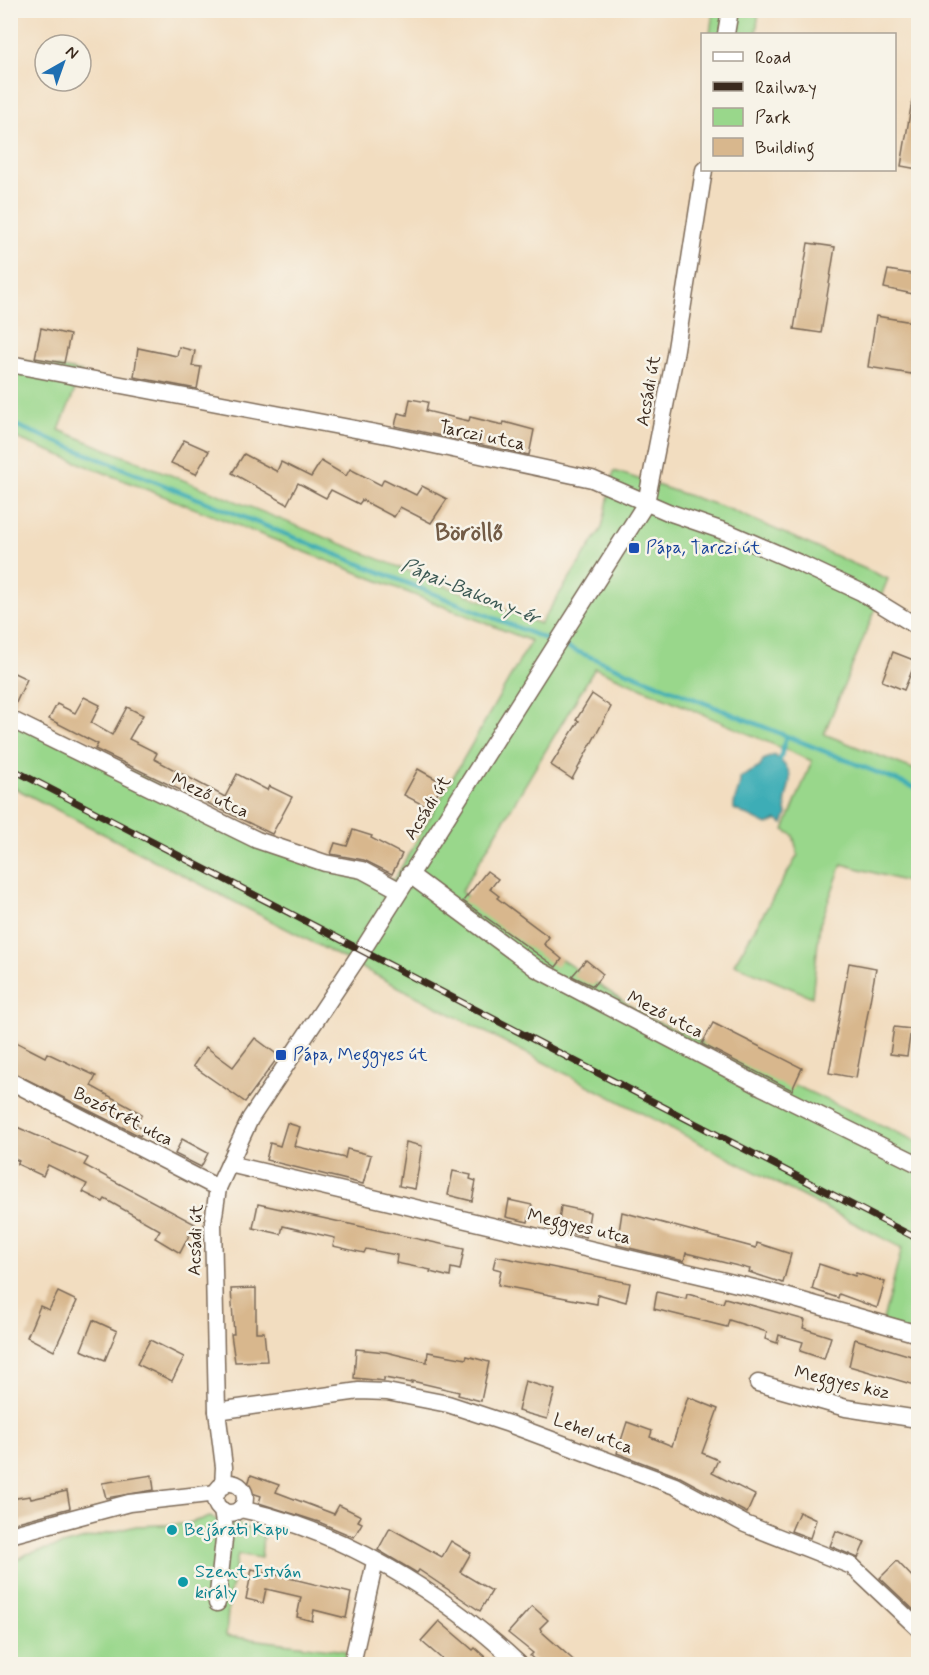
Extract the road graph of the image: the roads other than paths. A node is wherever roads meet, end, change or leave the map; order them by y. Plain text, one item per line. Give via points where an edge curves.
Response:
1 (730, 10) edge
2 (726, 33) edge
3 (704, 171) edge
4 (10, 364) edge
5 (646, 503) junction
6 (918, 627) edge
7 (10, 719) edge
8 (409, 874) junction
9 (399, 890) junction
10 (10, 1081) edge
11 (229, 1164) junction
12 (918, 1164) edge
13 (218, 1188) junction
14 (918, 1334) edge
15 (758, 1383) dead end
16 (217, 1412) junction
17 (918, 1419) edge
18 (229, 1500) junction
19 (10, 1535) edge
20 (375, 1562) junction
21 (217, 1604) dead end
22 (918, 1628) edge
23 (352, 1665) edge
24 (519, 1665) edge

1 - 2 street
3 - 5 street, Acsádi út via 673,367
4 - 5 street, Tarczi utca via 392,436 592,479
5 - 6 street, Tarczi utca via 799,562 861,592
5 - 8 street, Acsádi út
7 - 9 street, Mező utca via 257,840 315,860 362,870
8 - 9 street, Acsádi út
8 - 12 street, Mező utca via 537,969
9 - 11 street, Acsádi út via 250,1119
10 - 13 street, Bozótrét utca
11 - 13 street, Acsádi út
11 - 14 street, Meggyes utca via 767,1291
13 - 16 street, Acsádi út via 213,1222
15 - 17 street, Meggyes köz via 846,1408
16 - 18 street, Acsádi út
16 - 22 street, Lehel utca via 359,1391 387,1392 448,1404 675,1486 746,1524 852,1566
18 - 19 street via 191,1497 129,1503
18 - 20 street via 336,1541
18 - 21 street
20 - 23 street
20 - 24 street via 457,1612

